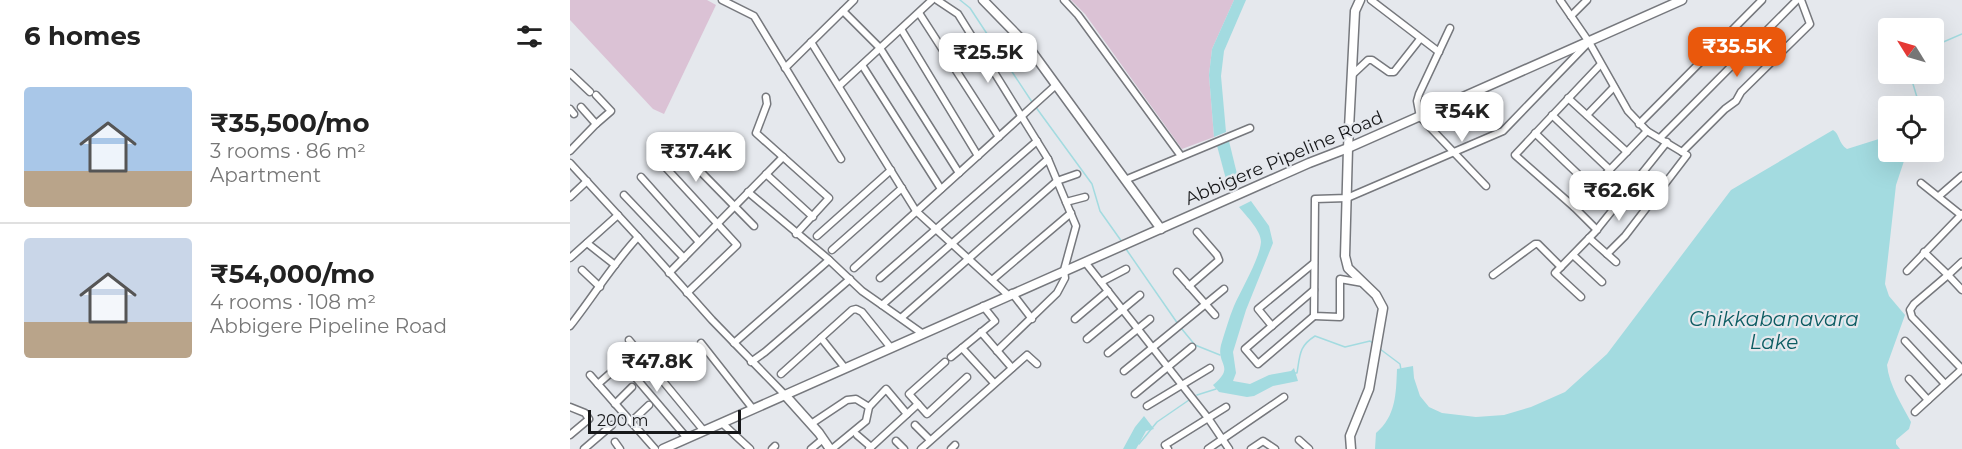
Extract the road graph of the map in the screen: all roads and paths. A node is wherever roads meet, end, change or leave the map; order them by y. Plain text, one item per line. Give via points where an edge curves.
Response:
1 (722, 0) edge
2 (854, 0) edge
3 (932, 0) edge
4 (937, 0) edge
5 (984, 0) edge
6 (1064, 0) edge
7 (1360, 0) edge
8 (1371, 0) edge
9 (1560, 0) edge
10 (1587, 0) edge
11 (1682, 0) edge
12 (1762, 0) edge
13 (1799, 0) edge
14 (843, 11) junction
15 (919, 13) junction
16 (1571, 16) junction
17 (1450, 28) dead end
18 (900, 29) junction
19 (1420, 39) junction
20 (811, 42) junction
21 (1589, 42) junction
22 (880, 48) junction
23 (1439, 52) junction
24 (862, 65) junction
25 (1600, 65) junction
26 (785, 68) junction
27 (571, 71) edge
28 (1352, 75) junction
29 (1056, 85) junction
30 (838, 86) junction
31 (1614, 87) junction
32 (766, 97) dead end
33 (1568, 98) junction
34 (581, 107) dead end
35 (1552, 115) junction
36 (1587, 115) junction
37 (1022, 117) junction
38 (1420, 117) junction
39 (596, 124) junction
40 (1639, 124) junction
41 (1250, 128) dead end
42 (1647, 131) junction
43 (1535, 133) junction
44 (999, 137) junction
45 (1660, 138) junction
46 (1037, 141) junction
47 (1667, 142) junction
48 (1348, 148) junction
49 (570, 151) edge
50 (1454, 152) junction
51 (1627, 152) junction
52 (1683, 152) junction
53 (978, 156) junction
54 (1181, 156) junction
55 (783, 157) junction
56 (657, 158) dead end
57 (841, 159) dead end
58 (1048, 159) junction
59 (570, 164) edge
60 (698, 169) dead end
61 (891, 170) junction
62 (1610, 170) junction
63 (959, 173) junction
64 (766, 174) junction
65 (1077, 174) dead end
66 (1641, 175) junction
67 (1962, 176) edge
68 (641, 177) dead end
69 (1125, 180) junction
70 (587, 181) junction
71 (1057, 181) junction
72 (1921, 183) dead end
73 (1486, 186) dead end
74 (902, 188) junction
75 (1592, 188) junction
76 (941, 189) junction
77 (748, 192) junction
78 (1660, 192) junction
79 (624, 195) dead end
80 (1939, 196) junction
81 (570, 197) edge
82 (1084, 197) dead end
83 (1347, 198) junction
84 (1605, 200) dead end
85 (1066, 202) junction
86 (735, 206) junction
87 (1574, 207) junction
88 (916, 211) junction
89 (1071, 213) junction
90 (1961, 214) edge
91 (618, 215) junction
92 (813, 217) junction
93 (717, 224) junction
94 (754, 226) dead end
95 (936, 229) junction
96 (1161, 229) junction
97 (1597, 230) junction
98 (1197, 232) dead end
99 (796, 234) junction
100 (817, 236) dead end
101 (638, 237) junction
102 (1589, 238) junction
103 (699, 242) junction
104 (587, 243) junction
105 (952, 243) junction
106 (832, 250) dead end
107 (1924, 252) junction
108 (1607, 254) junction
109 (1573, 255) junction
110 (570, 258) edge
111 (684, 258) junction
112 (968, 259) junction
113 (829, 260) junction
114 (1085, 262) junction
115 (1616, 262) dead end
116 (1962, 262) edge
117 (1314, 263) junction
118 (615, 265) junction
119 (1561, 267) junction
120 (854, 268) dead end
121 (1126, 269) dead end
122 (582, 270) dead end
123 (1064, 270) junction
124 (1907, 271) dead end
125 (1178, 272) dead end
126 (669, 273) junction
127 (1493, 275) dead end
128 (1948, 275) junction
129 (880, 278) dead end
130 (850, 279) junction
131 (992, 280) junction
132 (1101, 282) junction
133 (1602, 282) dead end
134 (1363, 283) junction
135 (1189, 286) junction
136 (600, 287) junction
137 (1224, 289) dead end
138 (1314, 290) junction
139 (1962, 290) edge
140 (1108, 291) junction
141 (687, 293) junction
142 (1010, 294) junction
143 (1140, 295) dead end
144 (1581, 297) dead end
145 (1204, 304) junction
146 (882, 305) junction
147 (983, 306) junction
148 (1123, 309) junction
149 (1215, 315) dead end
150 (1314, 316) junction
151 (901, 318) junction
152 (1032, 319) junction
153 (1075, 319) dead end
154 (1150, 320) dead end
155 (570, 326) edge
156 (1272, 326) junction
157 (1138, 329) junction
158 (981, 332) junction
159 (923, 334) junction
160 (821, 338) junction
161 (1087, 339) dead end
162 (629, 340) dead end
163 (1905, 341) dead end
164 (701, 343) dead end
165 (734, 343) junction
166 (1192, 347) dead end
167 (891, 348) junction
168 (962, 348) junction
169 (1153, 348) junction
170 (997, 351) junction
171 (1108, 353) dead end
172 (618, 357) dead end
173 (951, 357) dead end
174 (751, 362) junction
175 (945, 362) dead end
176 (1038, 364) dead end
177 (1168, 366) junction
178 (845, 368) junction
179 (1012, 368) junction
180 (1210, 368) dead end
181 (1962, 369) edge
182 (614, 370) dead end
183 (1124, 371) dead end
184 (781, 374) dead end
185 (590, 375) dead end
186 (968, 377) dead end
187 (1908, 380) dead end
188 (994, 383) junction
189 (598, 384) junction
190 (1945, 384) junction
191 (1181, 385) junction
192 (632, 387) dead end
193 (1135, 394) dead end
194 (785, 395) junction
195 (1284, 397) dead end
196 (1928, 400) junction
197 (615, 404) junction
198 (918, 404) junction
199 (649, 405) dead end
200 (1148, 406) dead end
201 (1226, 406) dead end
202 (570, 407) edge
203 (869, 407) junction
204 (753, 409) junction
205 (1915, 412) dead end
206 (907, 414) junction
207 (1208, 418) junction
208 (631, 422) junction
209 (722, 423) junction
210 (811, 424) junction
211 (612, 425) dead end
212 (915, 425) dead end
213 (704, 431) junction
214 (570, 435) edge
215 (857, 435) dead end
216 (687, 438) junction
217 (1222, 438) junction
218 (823, 439) junction
219 (930, 440) junction
220 (1299, 440) dead end
221 (896, 441) dead end
222 (615, 442) dead end
223 (870, 448) edge
224 (584, 449) edge
225 (620, 449) edge
226 (655, 449) edge
227 (663, 449) edge
228 (750, 449) edge
229 (811, 449) edge
230 (831, 449) edge
231 (904, 449) edge
232 (921, 449) edge
233 (1168, 449) edge
234 (1208, 449) edge
235 (1229, 449) edge
236 (1251, 449) edge
237 (1275, 449) edge
238 (1309, 449) edge
239 (1351, 449) edge

1 - 26 street via 754,16
2 - 14 street
3 - 15 street
4 - 37 street via 958,14
5 - 29 street via 1027,45
6 - 54 street
7 - 28 street via 1355,10
8 - 19 street
9 - 16 street
10 - 16 street
11 - 21 street, Abbigere Pipeline Road
12 - 40 street
13 - 45 street
13 - 52 street via 1810,24
14 - 20 street
14 - 22 street
15 - 18 street
15 - 44 street
16 - 21 street
17 - 23 street
18 - 22 street
18 - 53 street
19 - 23 street
19 - 28 street via 1395,72 1368,60
20 - 26 street
20 - 30 street
21 - 25 street
21 - 38 street, Abbigere Pipeline Road
21 - 50 street via 1503,130
22 - 24 street
22 - 63 street
23 - 38 street via 1417,101
24 - 30 street
24 - 76 street
25 - 31 street
25 - 33 street
26 - 57 street
27 - 39 street via 611,111
28 - 48 street
29 - 37 street
29 - 69 street
30 - 61 street
31 - 36 street
31 - 40 street
32 - 55 street via 756,133
33 - 35 street
33 - 36 street
34 - 39 street
35 - 43 street
35 - 62 street
36 - 51 street
37 - 44 street
37 - 46 street
38 - 48 street, Abbigere Pipeline Road
38 - 50 street
39 - 49 street
40 - 42 street
41 - 54 street
42 - 45 street
42 - 51 street
43 - 75 street
43 - 87 street via 1515,155
44 - 53 street
45 - 47 street
46 - 58 street
46 - 95 street
47 - 52 street
47 - 66 street
48 - 83 street
48 - 96 street, Abbigere Pipeline Road
50 - 73 street
50 - 83 street
51 - 62 street
52 - 78 street via 1687,155
53 - 63 street
54 - 69 street
55 - 64 street
55 - 92 street via 828,195 829,200
56 - 93 street
58 - 71 street
58 - 105 street
59 - 70 street
60 - 86 street
61 - 74 street
61 - 100 street
62 - 75 street
63 - 76 street
64 - 77 street
64 - 92 street
65 - 71 street
66 - 78 street
66 - 97 street
67 - 80 street
68 - 103 street
69 - 96 street
70 - 81 street
70 - 91 street
71 - 85 street
71 - 112 street
72 - 80 street
74 - 88 street
74 - 106 street
75 - 84 street
75 - 87 street
76 - 88 street
77 - 86 street
77 - 99 street
78 - 108 street
79 - 111 street
80 - 90 street
82 - 85 street
83 - 117 street via 1315,199
83 - 134 street via 1346,263
85 - 89 street
86 - 93 street
86 - 94 street
87 - 97 street
88 - 95 street
88 - 120 street
89 - 123 street via 1076,226
89 - 131 street
90 - 107 street
91 - 101 street
91 - 104 street
92 - 99 street
93 - 103 street
93 - 141 street via 737,245
95 - 105 street
95 - 129 street
96 - 114 street, Abbigere Pipeline Road
97 - 102 street
98 - 135 street via 1219,260
99 - 113 street
101 - 118 street
101 - 126 street
102 - 108 street
102 - 109 street
103 - 111 street
104 - 110 street
104 - 118 street
105 - 112 street
105 - 146 street
107 - 124 street
107 - 128 street
108 - 115 street
109 - 119 street
109 - 133 street
111 - 126 street
112 - 131 street
112 - 151 street
113 - 130 street
113 - 165 street
114 - 123 street, Abbigere Pipeline Road
114 - 132 street
116 - 128 street
117 - 138 street
117 - 156 street via 1258,309
118 - 136 street
119 - 127 street via 1535,244
119 - 144 street via 1555,273
121 - 132 street
122 - 136 street
123 - 142 street, Abbigere Pipeline Road
123 - 152 street via 1065,278 1057,293
125 - 135 street
126 - 141 street
128 - 139 street
128 - 181 street via 1910,310 1912,317
130 - 146 street
130 - 174 street
131 - 142 street
132 - 140 street
134 - 150 street via 1340,279 1340,317
134 - 239 street via 1376,295 1383,312 1369,389 1350,436
135 - 145 street
136 - 155 street
137 - 145 street
138 - 150 street
138 - 156 street
140 - 148 street
140 - 153 street
141 - 165 street
142 - 147 street, Abbigere Pipeline Road
142 - 152 street
143 - 148 street
145 - 149 street
145 - 169 street
146 - 151 street
147 - 158 street via 995,321
147 - 159 street, Abbigere Pipeline Road
148 - 157 street
148 - 161 street
150 - 156 street via 1258,364 1245,349
151 - 159 street
152 - 170 street
154 - 157 street
157 - 169 street
157 - 171 street
158 - 168 street
158 - 170 street
159 - 167 street, Abbigere Pipeline Road
160 - 167 street via 856,309
160 - 178 street
160 - 184 street
162 - 213 street
163 - 190 street
164 - 204 street
165 - 174 street
166 - 177 street
167 - 178 street, Abbigere Pipeline Road
168 - 173 street
168 - 188 street
169 - 177 street
169 - 183 street
170 - 179 street
172 - 216 street
174 - 194 street
175 - 198 street via 909,394
176 - 179 street via 1027,355
177 - 191 street
177 - 193 street
178 - 194 street, Abbigere Pipeline Road
179 - 188 street
180 - 191 street
181 - 190 street
182 - 189 street
185 - 189 street
186 - 198 street via 927,414
187 - 196 street
188 - 219 street
189 - 197 street
190 - 196 street
191 - 200 street
191 - 207 street
192 - 197 street
194 - 204 street, Abbigere Pipeline Road
194 - 210 street
195 - 217 street
196 - 205 street
197 - 208 street
198 - 206 street
199 - 208 street
201 - 207 street
202 - 214 street via 589,419
203 - 206 street via 886,389
203 - 210 street via 856,399 848,400
203 - 230 street via 866,421
204 - 209 street, Abbigere Pipeline Road
206 - 223 street
207 - 217 street
207 - 233 street via 1165,445
208 - 226 street
209 - 213 street, Abbigere Pipeline Road
209 - 228 street
210 - 218 street
211 - 224 street
212 - 219 street
213 - 216 street, Abbigere Pipeline Road
215 - 223 street
216 - 227 street, Abbigere Pipeline Road
217 - 234 street
217 - 235 street
218 - 229 street
218 - 230 street
219 - 232 street
220 - 238 street
221 - 231 street
222 - 225 street
236 - 237 street via 1263,441

